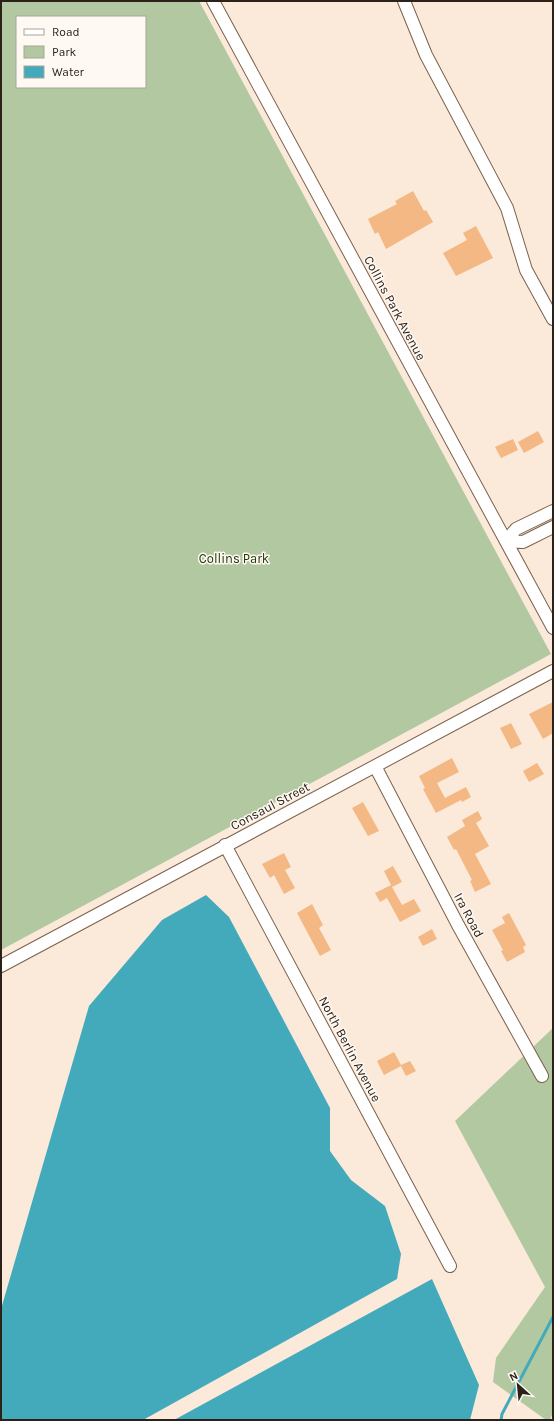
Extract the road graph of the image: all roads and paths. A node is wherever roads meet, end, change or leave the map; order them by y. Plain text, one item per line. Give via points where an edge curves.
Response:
1 (213, 1) edge
2 (404, 1) edge
3 (553, 319) edge
4 (553, 512) edge
5 (553, 527) edge
6 (506, 541) junction
7 (553, 628) edge
8 (553, 671) edge
9 (375, 766) junction
10 (225, 845) junction
11 (1, 966) edge
12 (542, 1076) dead end
13 (450, 1266) dead end

1 - 6 street, Collins Park Avenue
2 - 3 street via 426,55 507,208 526,270
4 - 6 street via 516,529
5 - 6 street via 523,542
6 - 7 street, Collins Park Avenue
8 - 9 street, Consaul Street
9 - 10 street, Consaul Street
9 - 12 street, Ira Road via 458,925
10 - 11 street, Consaul Street
10 - 13 street, North Berlin Avenue

